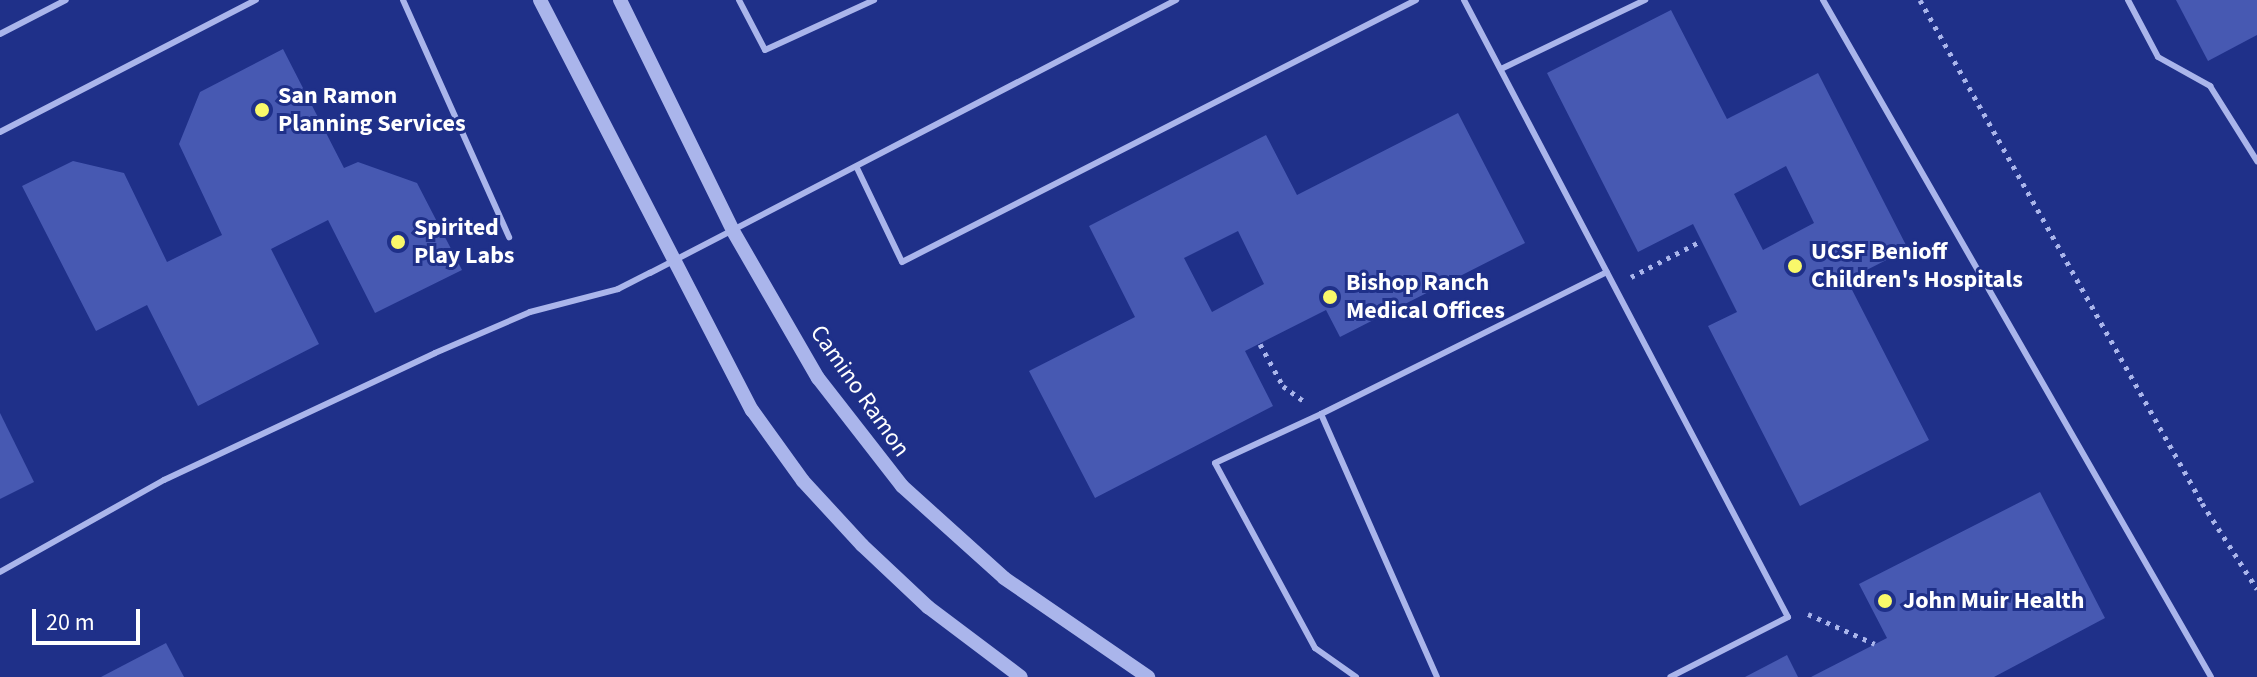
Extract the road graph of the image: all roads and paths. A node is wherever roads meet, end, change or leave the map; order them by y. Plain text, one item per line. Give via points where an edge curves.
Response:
1 (66, 0) edge
2 (256, 0) edge
3 (403, 0) edge
4 (540, 0) edge
5 (620, 0) edge
6 (739, 0) edge
7 (874, 0) edge
8 (1176, 0) edge
9 (1416, 0) edge
10 (1464, 0) edge
11 (1645, 0) edge
12 (1823, 0) edge
13 (1920, 0) edge
14 (2128, 0) edge
15 (0, 34) edge
16 (1501, 69) junction
17 (0, 132) edge
18 (2257, 161) edge
19 (857, 168) junction
20 (733, 231) junction
21 (509, 237) dead end
22 (1701, 241) dead end
23 (673, 262) junction
24 (1607, 272) junction
25 (1614, 285) junction
26 (1260, 344) dead end
27 (1321, 414) junction
28 (0, 572) edge
29 (2257, 589) edge
30 (1788, 617) junction
31 (1875, 644) dead end
32 (1021, 677) edge
33 (1148, 677) edge
34 (1356, 677) edge
35 (1437, 677) edge
36 (1670, 677) edge
37 (2211, 677) edge

1 - 15 lane
2 - 17 lane
3 - 21 lane
4 - 23 street
5 - 20 street, Camino Ramon
6 - 7 lane via 765,50
8 - 19 lane
9 - 19 lane via 902,262
10 - 16 lane
11 - 16 lane
12 - 37 lane
13 - 29 path via 2202,503
14 - 18 lane via 2158,57 2210,86
16 - 24 lane
19 - 20 lane
20 - 23 lane
20 - 33 street, Camino Ramon via 818,378 902,486 1004,578
22 - 25 path
23 - 28 lane via 618,289 530,312 435,353 164,480
23 - 32 street via 752,410 803,481 928,607
24 - 25 lane
24 - 27 lane
25 - 30 lane
26 - 27 path via 1283,386
27 - 34 lane via 1215,463 1315,648
27 - 35 lane
30 - 31 path via 1803,612
30 - 36 lane

